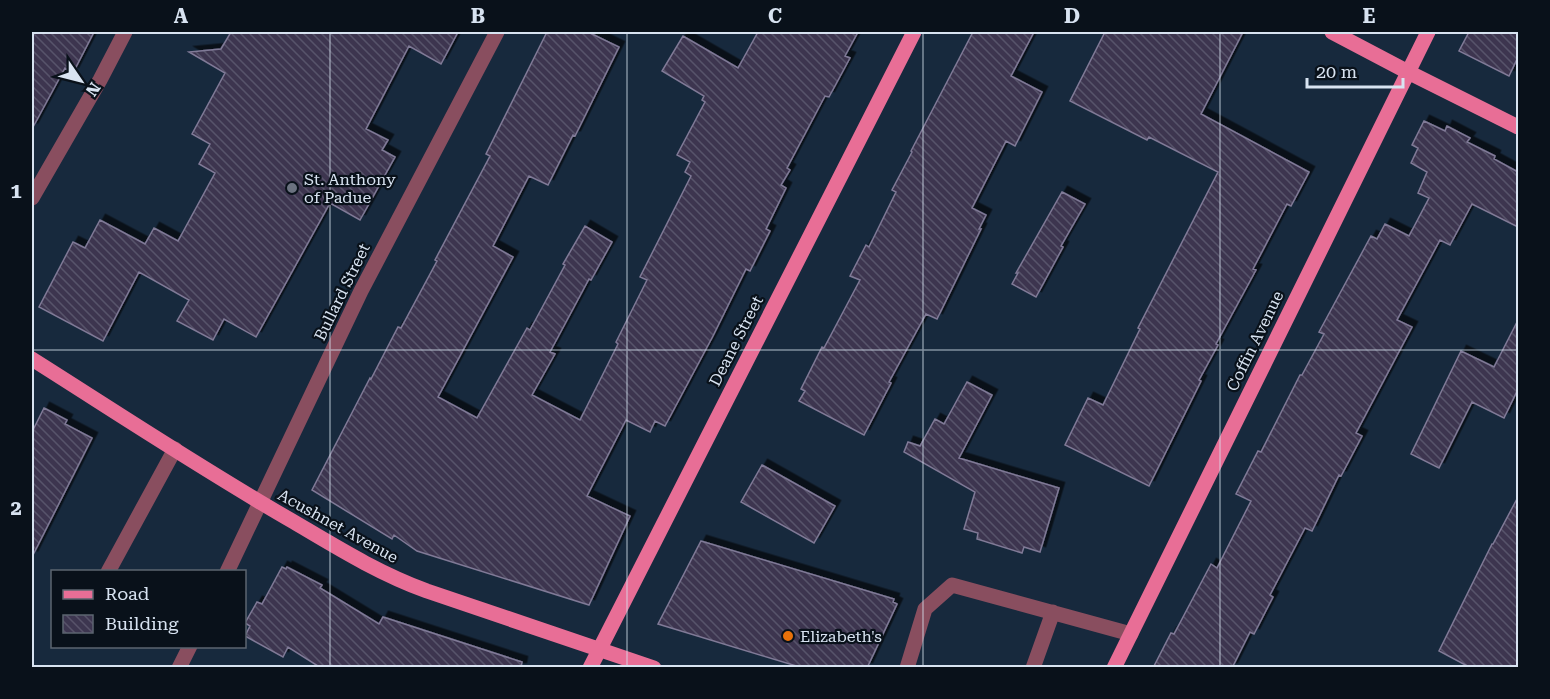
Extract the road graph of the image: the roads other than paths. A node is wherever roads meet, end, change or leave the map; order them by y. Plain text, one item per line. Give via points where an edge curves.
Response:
1 (125, 32) edge
2 (497, 32) edge
3 (914, 32) edge
4 (1332, 32) edge
5 (1428, 32) edge
6 (1408, 72) junction
7 (1518, 127) edge
8 (32, 198) edge
9 (32, 359) edge
10 (176, 450) junction
11 (260, 503) junction
12 (109, 570) edge
13 (227, 570) edge
14 (1053, 612) junction
15 (1131, 634) junction
16 (189, 648) edge
17 (600, 649) junction
18 (179, 668) edge
19 (591, 668) edge
20 (654, 668) edge
21 (907, 668) edge
22 (1033, 668) edge
23 (1114, 668) edge

1 - 8 street
2 - 11 street, Bullard Street via 362,291
3 - 17 main road, Deane Street
4 - 6 main road
5 - 6 main road, Coffin Avenue
6 - 7 main road
6 - 15 main road, Coffin Avenue
9 - 10 main road, Acushnet Avenue
10 - 11 main road, Acushnet Avenue
10 - 12 street
11 - 13 street, Bullard Street
11 - 17 main road, Acushnet Avenue via 401,581
14 - 15 street
14 - 21 street via 952,585 925,609
14 - 22 street
15 - 23 main road, Coffin Avenue
16 - 18 street
17 - 19 main road, Deane Street
17 - 20 main road, Acushnet Avenue

